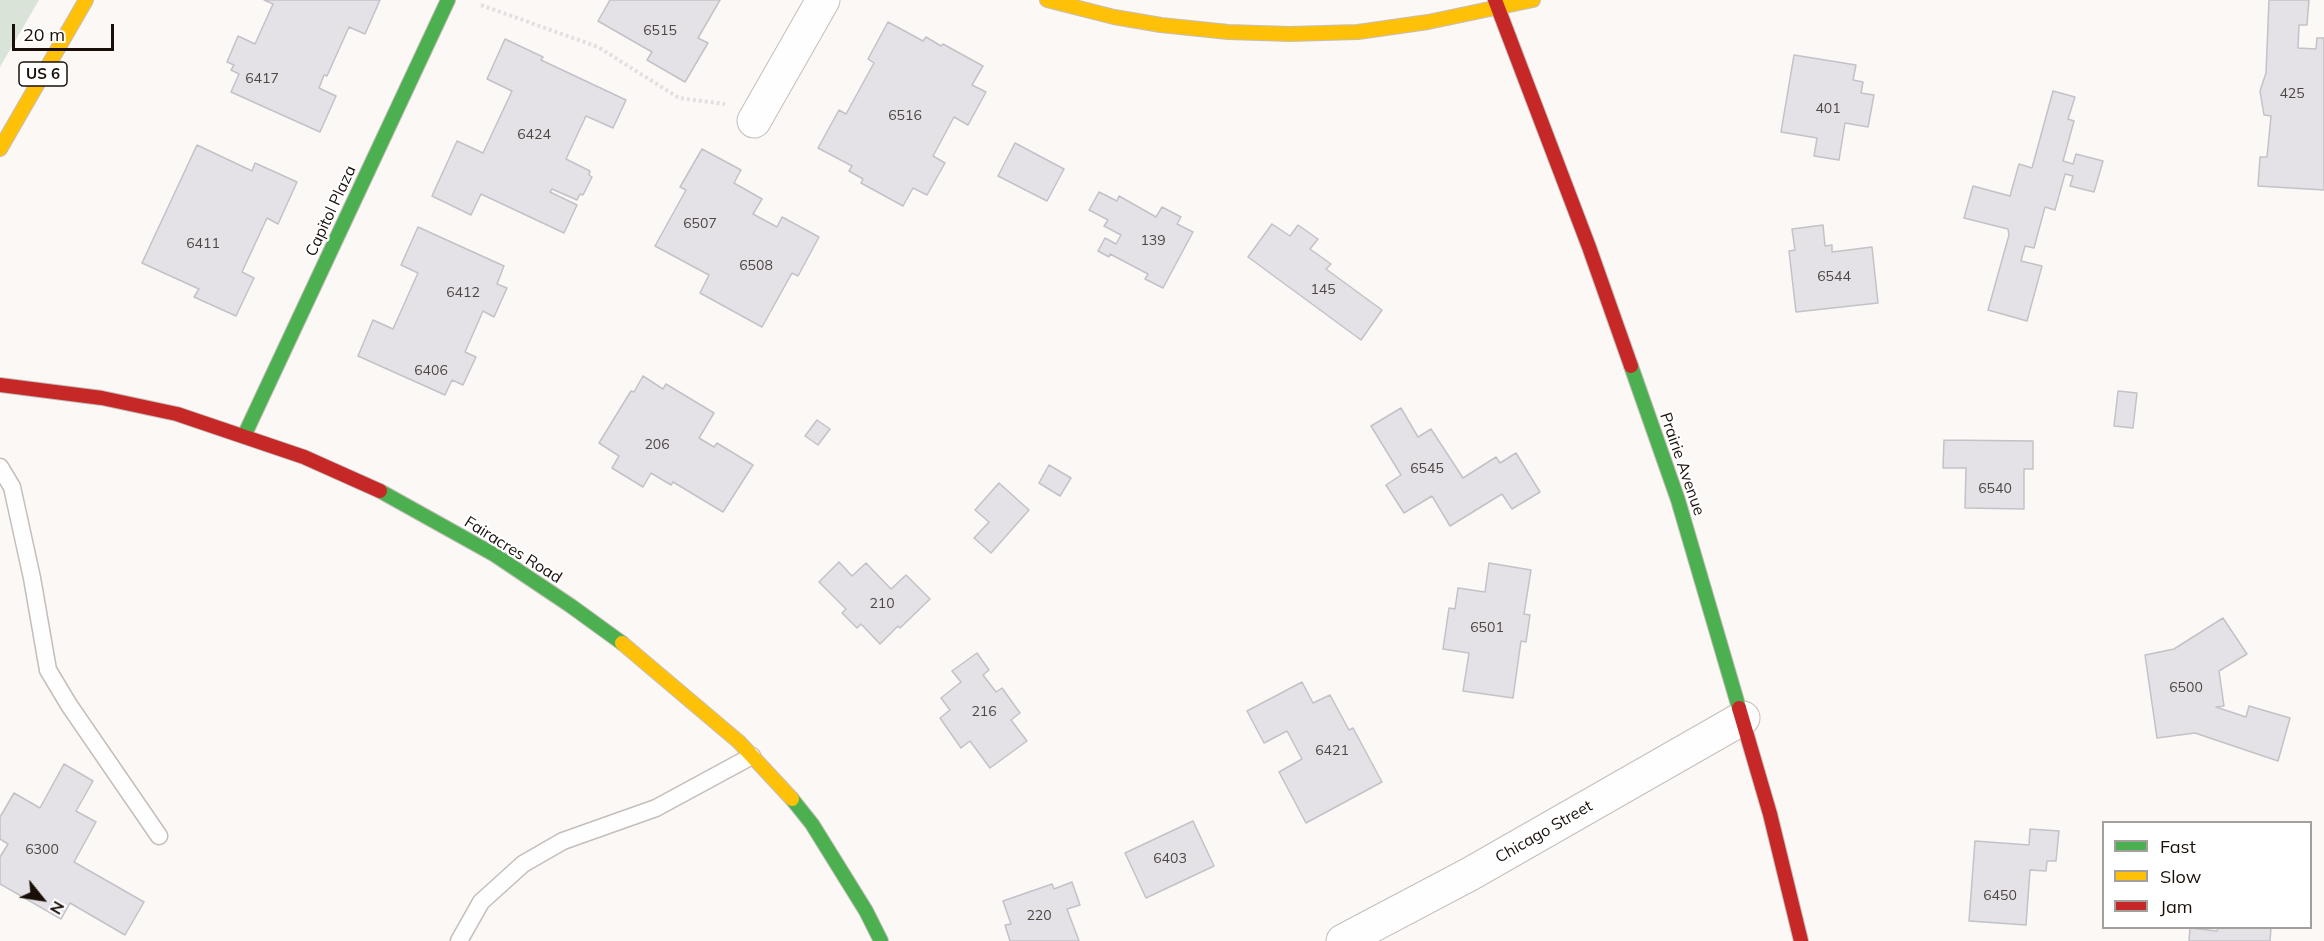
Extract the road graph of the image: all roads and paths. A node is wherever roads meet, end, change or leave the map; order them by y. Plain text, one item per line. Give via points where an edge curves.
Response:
1 (86, 0) edge
2 (448, 0) edge
3 (823, 0) edge
4 (1047, 0) edge
5 (1533, 0) edge
6 (478, 4) dead end
7 (1496, 4) edge
8 (757, 114) joint
9 (0, 149) edge
10 (0, 384) edge
11 (244, 436) junction
12 (0, 467) edge
13 (1743, 718) junction
14 (752, 756) junction
15 (159, 836) dead end
16 (459, 941) edge
17 (881, 941) edge
18 (1343, 941) edge
19 (1801, 941) edge

1 - 9 main road, US 6
2 - 11 main road, Capitol Plaza
3 - 8 street
4 - 7 main road via 1161,25 1290,34 1358,32 1428,22
5 - 7 main road
6 - 8 path via 598,47 679,98
7 - 13 main road, Prairie Avenue via 1589,247 1678,500
10 - 11 main road, Fairacres Road via 102,398 177,414
11 - 14 main road, Fairacres Road via 369,485 495,555 632,651
12 - 15 lane via 12,487 48,670
13 - 18 street, Chicago Street via 1470,874
13 - 19 main road, Prairie Avenue
14 - 16 lane via 656,808 563,841 523,864 481,902
14 - 17 main road, Fairacres Road via 812,824

